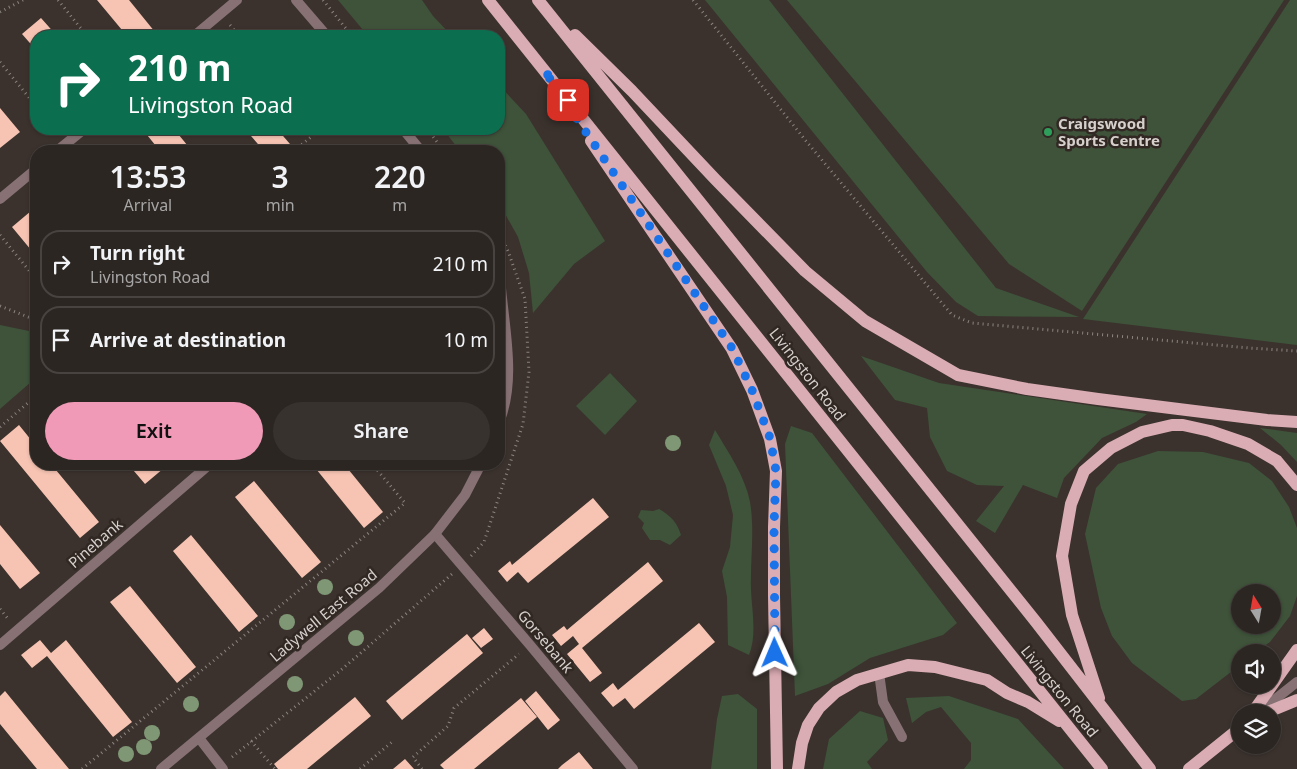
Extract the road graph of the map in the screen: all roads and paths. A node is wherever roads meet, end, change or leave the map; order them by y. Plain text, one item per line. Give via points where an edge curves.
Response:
1 (22, 0) edge
2 (58, 0) edge
3 (237, 0) edge
4 (296, 0) edge
5 (323, 0) edge
6 (488, 0) edge
7 (538, 0) edge
8 (693, 0) edge
9 (546, 10) junction
10 (0, 12) edge
11 (83, 30) edge
12 (201, 30) edge
13 (322, 30) edge
14 (347, 30) edge
15 (0, 62) edge
16 (544, 70) junction
17 (30, 99) edge
18 (77, 135) edge
19 (313, 135) edge
20 (408, 135) edge
21 (432, 135) edge
22 (64, 145) edge
23 (301, 145) edge
24 (416, 145) edge
25 (439, 145) edge
26 (30, 174) edge
27 (0, 199) edge
28 (0, 235) edge
29 (30, 272) edge
30 (0, 306) edge
31 (30, 318) edge
32 (505, 330) edge
33 (1297, 351) edge
34 (505, 400) edge
35 (30, 401) edge
36 (1297, 422) edge
37 (0, 427) edge
38 (203, 470) edge
39 (377, 470) edge
40 (478, 470) edge
41 (1297, 484) edge
42 (435, 534) junction
43 (0, 645) edge
44 (530, 645) junction
45 (1297, 650) edge
46 (879, 672) junction
47 (1297, 682) edge
48 (1297, 700) edge
49 (1260, 704) edge
50 (1269, 704) edge
51 (1281, 707) edge
52 (1102, 708) junction
53 (1068, 727) junction
54 (1231, 735) edge
55 (902, 736) dead end
56 (199, 738) junction
57 (252, 741) dead end
58 (392, 742) dead end
59 (82, 769) edge
60 (161, 769) edge
61 (223, 769) edge
62 (275, 769) edge
63 (360, 769) edge
64 (422, 769) edge
65 (633, 769) edge
66 (777, 769) edge
67 (798, 769) edge
68 (1102, 769) edge
69 (1150, 769) edge
70 (1189, 769) edge

1 - 10 path
2 - 11 path
3 - 12 street
4 - 13 street
5 - 14 path
6 - 16 main road, Livingston Road
7 - 9 main road, Livingston Road
8 - 33 path via 952,315 972,323
9 - 36 main road via 632,91 805,270 865,321 958,375 1098,399
9 - 52 main road, Livingston Road
15 - 17 path
16 - 53 main road, Livingston Road
16 - 66 main road via 732,348 770,438 776,471
18 - 22 street
19 - 23 path
20 - 24 street
21 - 25 path
26 - 27 street
28 - 29 path
30 - 31 path
32 - 34 street via 509,371
35 - 37 path
38 - 43 street, Pinebank
39 - 59 path via 405,503
40 - 42 street, Ladywell East Road via 465,496
41 - 52 main road via 1277,461 1248,444 1210,430 1184,425 1142,432 1111,448 1084,472 1071,504 1062,556 1072,615
42 - 44 street, Gorsebank
42 - 56 street, Ladywell East Road via 379,588
44 - 64 path via 454,708 448,726 413,758
44 - 65 street, Gorsebank
45 - 49 main road
46 - 53 main road via 908,665 935,666 986,680
46 - 55 street via 883,702
46 - 67 main road via 836,692 818,708 802,743
47 - 50 street
48 - 51 main road
52 - 69 main road, Livingston Road
53 - 68 main road, Livingston Road
54 - 70 main road
56 - 60 street, Ladywell East Road
56 - 61 street
57 - 62 path
58 - 63 path

